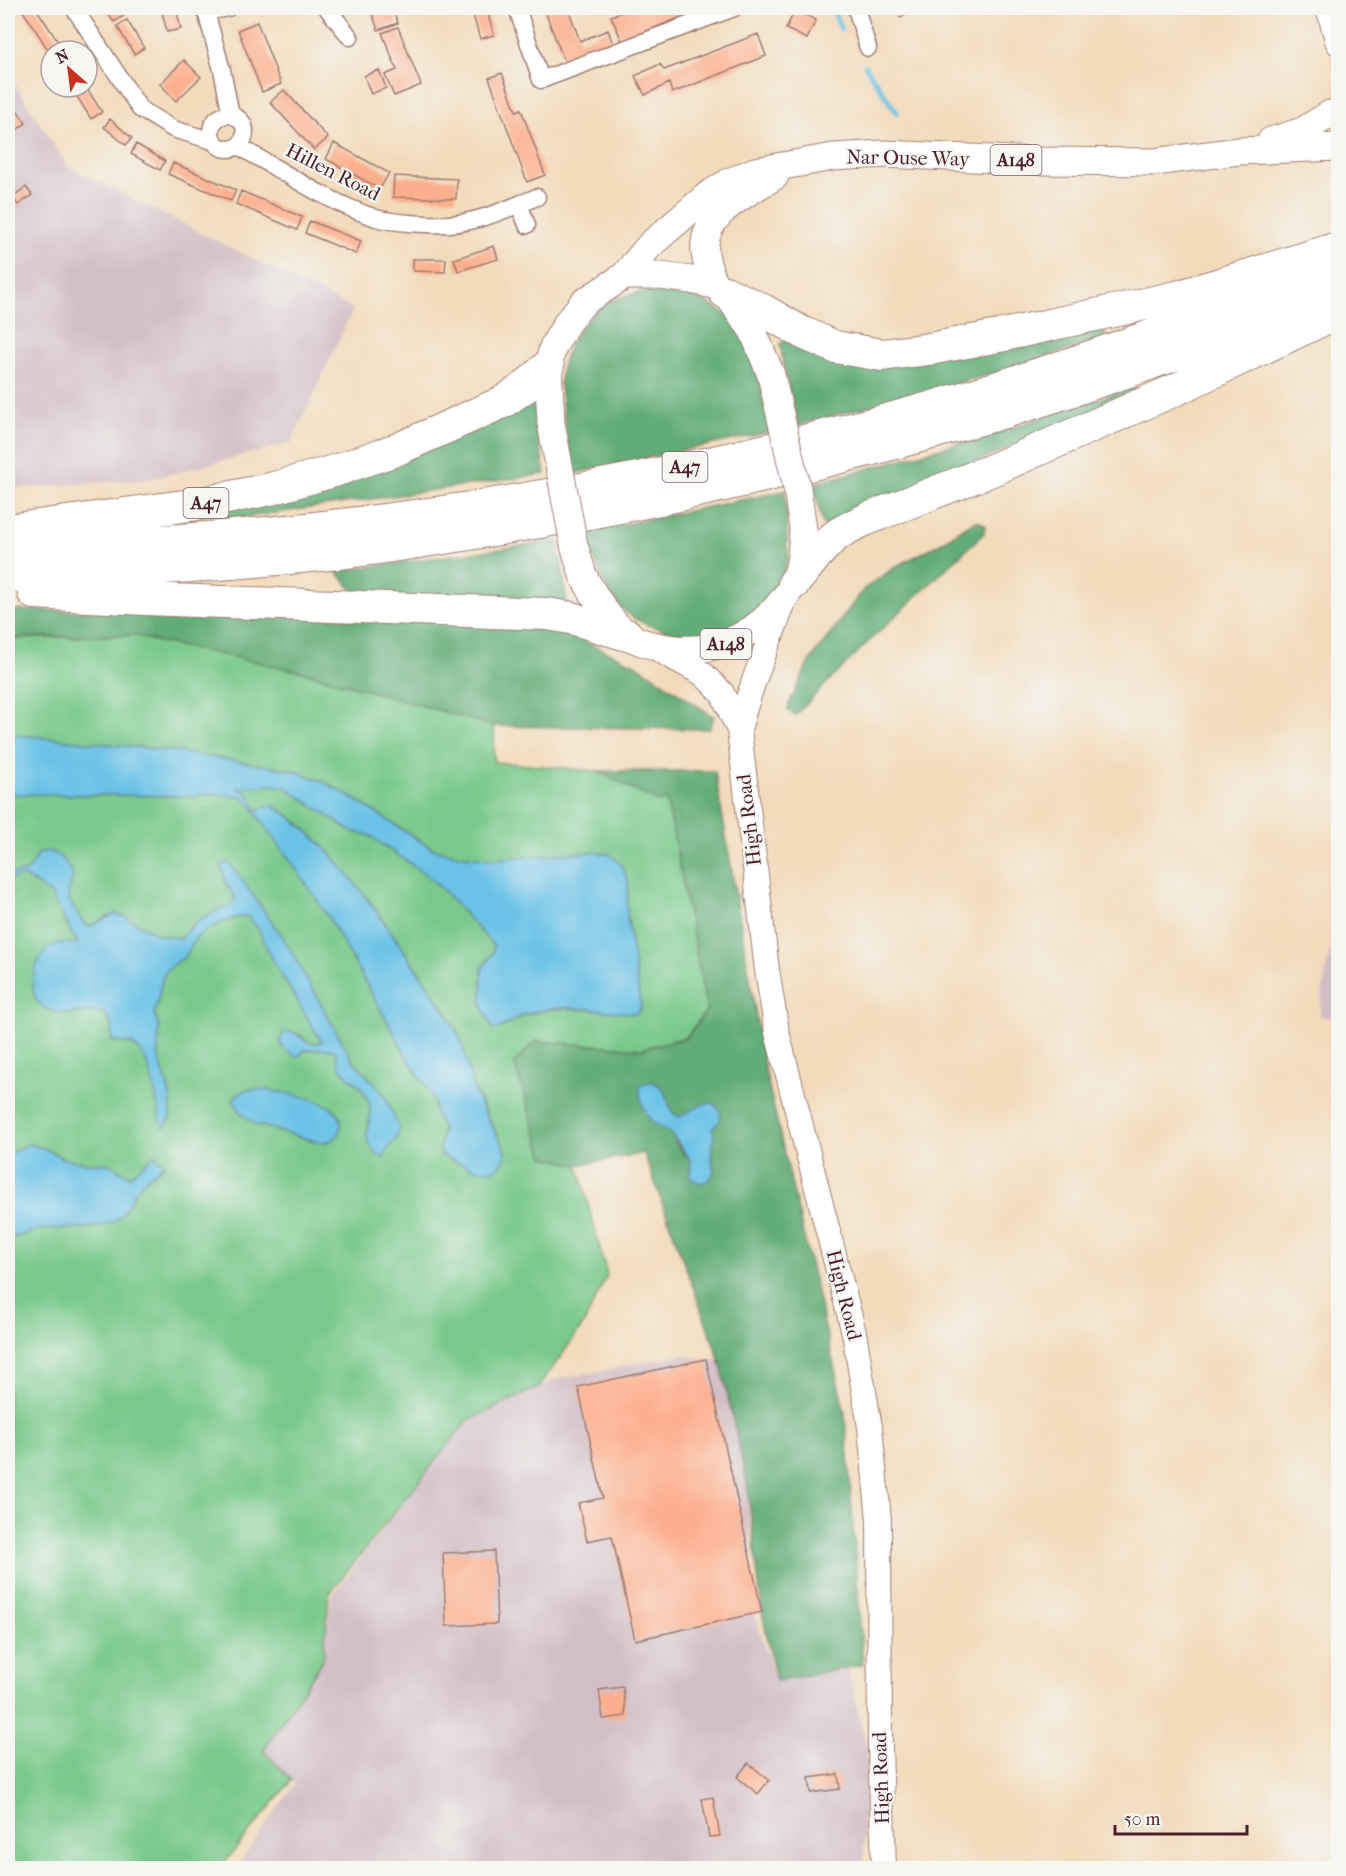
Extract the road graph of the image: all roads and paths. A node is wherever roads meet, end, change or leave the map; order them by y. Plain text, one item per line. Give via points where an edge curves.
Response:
1 (74, 8) edge
2 (228, 8) edge
3 (327, 8) edge
4 (517, 8) edge
5 (734, 8) edge
6 (856, 8) edge
7 (1330, 8) edge
8 (205, 10) edge
9 (1338, 20) edge
10 (350, 37) dead end
11 (1338, 43) edge
12 (868, 48) dead end
13 (1334, 104) edge
14 (231, 114) junction
15 (213, 141) junction
16 (1338, 141) edge
17 (238, 146) junction
18 (1338, 147) edge
19 (1239, 152) junction
20 (794, 164) junction
21 (537, 197) dead end
22 (519, 204) junction
23 (527, 225) dead end
24 (1338, 248) edge
25 (1338, 268) edge
26 (624, 276) junction
27 (719, 289) junction
28 (1338, 295) edge
29 (1338, 313) edge
30 (548, 366) junction
31 (8, 530) edge
32 (8, 549) edge
33 (8, 576) edge
34 (790, 589) junction
35 (8, 591) edge
36 (638, 640) junction
37 (740, 739) junction
38 (884, 1869) edge

1 - 15 street, Hillen Road via 140,109 173,129
2 - 8 street
3 - 10 street
4 - 5 street via 542,80
6 - 12 street
7 - 9 street
7 - 11 street
8 - 14 street
13 - 16 main road via 1332,131
13 - 19 main road, Nar Ouse Way / A148 via 1303,131
14 - 15 street via 215,120 211,130
14 - 17 street via 244,125 245,136
15 - 17 street, Hillen Road via 227,149
17 - 22 street, Hillen Road via 326,196 378,219 451,224 480,219
18 - 19 main road, Nar Ouse Way / A148
19 - 20 main road, Nar Ouse Way / A148 via 1154,162 1037,162 884,154
20 - 26 main road, Nar Ouse Way / A148 via 755,171 708,195 650,245
20 - 27 main road, Nar Ouse Way / A148 via 728,206 714,220 706,236 705,252
21 - 22 street, Hillen Road
22 - 23 street
24 - 27 highway via 1177,297 999,336 882,355 835,347
25 - 32 highway, A47 via 1111,350 906,414 609,483 332,526 141,544
26 - 27 main road via 691,280
26 - 30 main road, A148 via 585,302 568,321 553,347
27 - 34 main road, A148, bridge via 753,331 771,375 803,529 802,556
28 - 33 highway, A47 via 1119,375 996,414 776,474 454,537 331,554 144,570
29 - 34 highway via 1079,432 859,523 826,544
30 - 31 highway, A47 via 503,402 398,449 334,471 198,504
30 - 36 main road, A148, bridge via 551,423 583,575 595,597
34 - 36 main road, A148 via 753,629 726,644 682,650
34 - 37 street, High Road via 751,686
35 - 36 highway via 547,614
36 - 37 street, High Road via 703,674 722,693
37 - 38 street, High Road via 777,1032 854,1332 870,1426 879,1520

